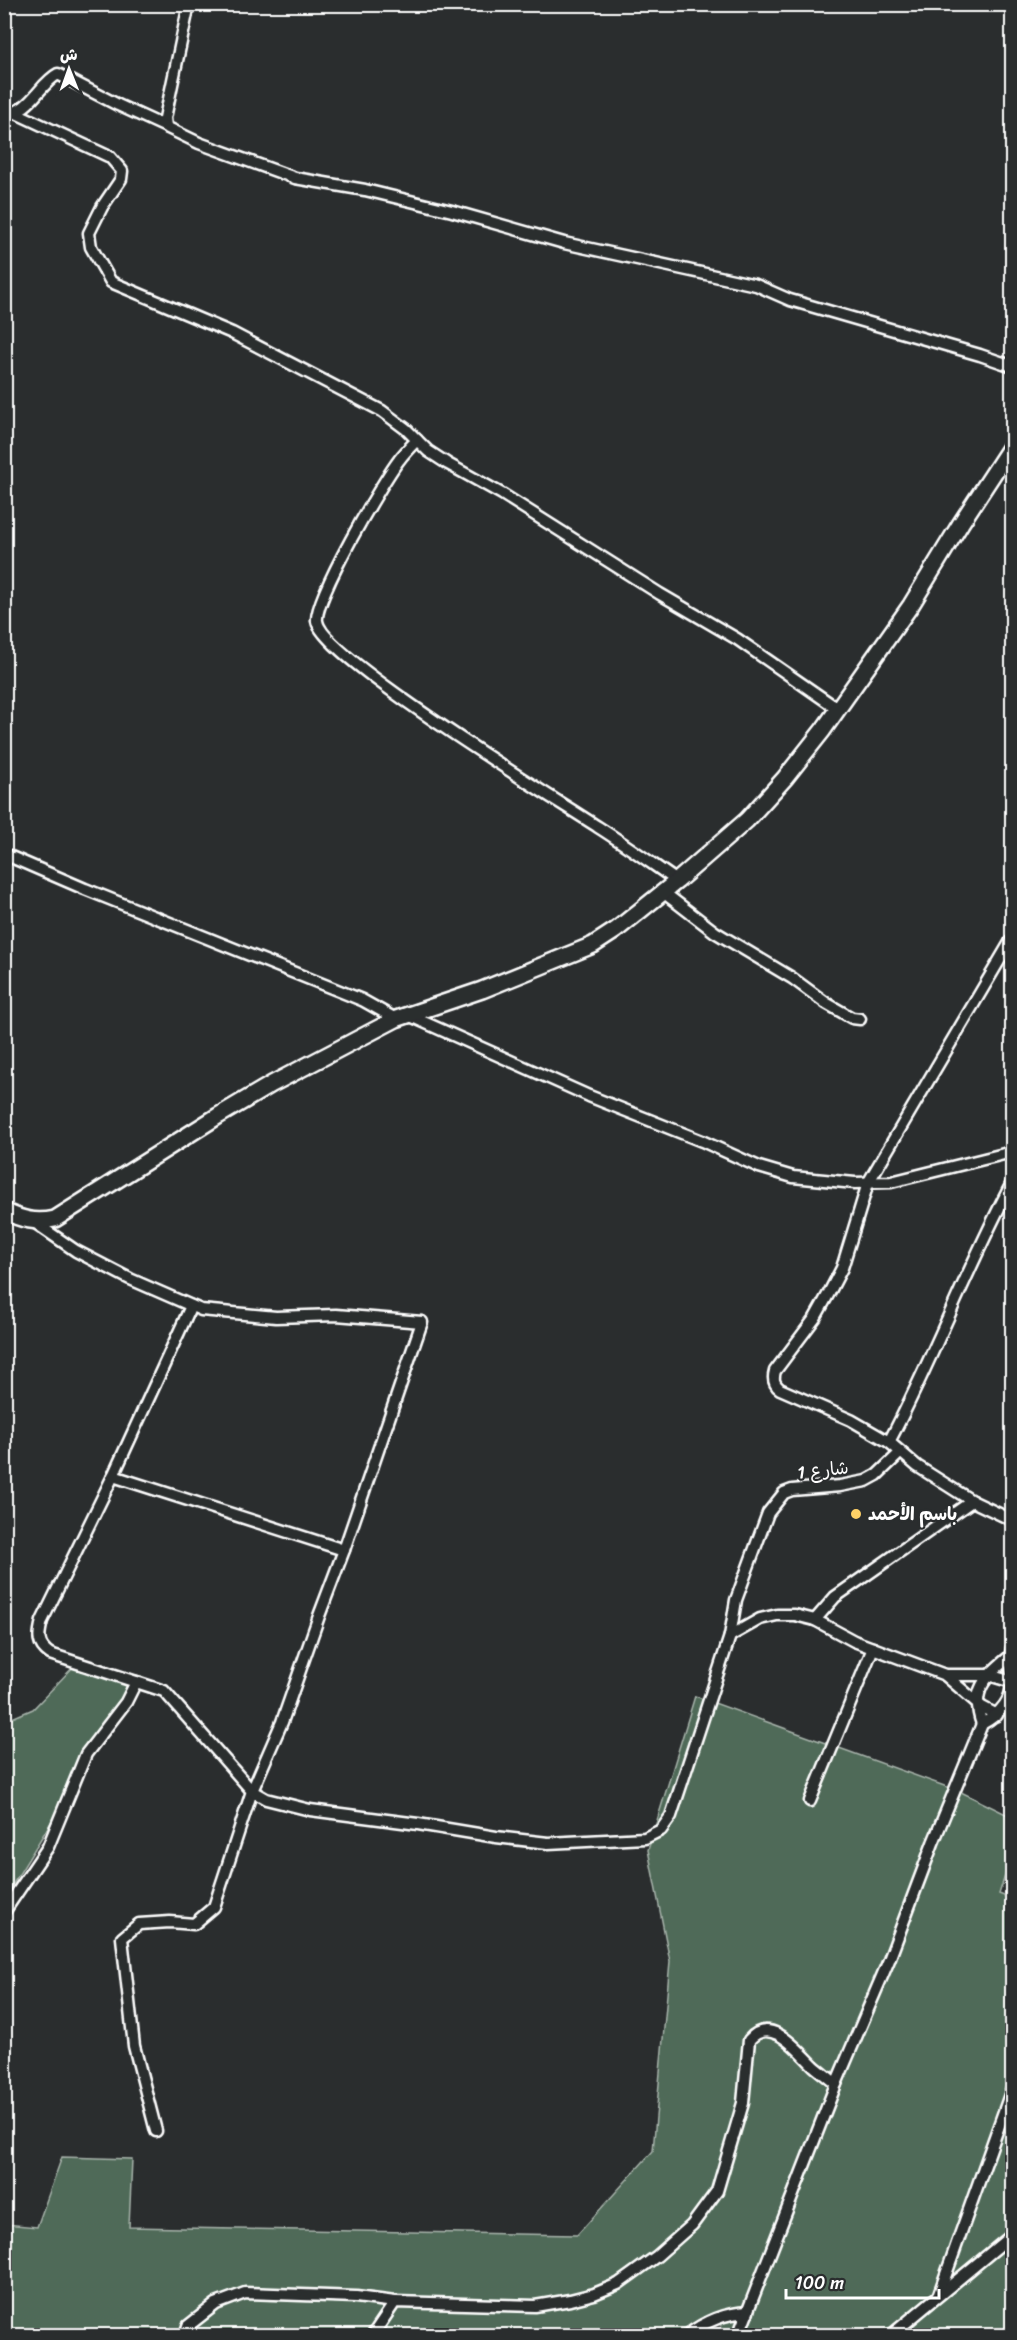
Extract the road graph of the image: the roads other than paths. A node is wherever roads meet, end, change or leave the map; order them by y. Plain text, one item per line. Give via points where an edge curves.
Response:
1 (189, 4) edge
2 (10, 114) edge
3 (166, 127) junction
4 (1012, 366) edge
5 (417, 440) junction
6 (1012, 445) edge
7 (838, 709) junction
8 (4, 854) edge
9 (677, 882) junction
10 (663, 892) junction
11 (1012, 939) edge
12 (402, 1017) junction
13 (860, 1019) dead end
14 (1012, 1152) edge
15 (868, 1183) junction
16 (1012, 1183) edge
17 (4, 1211) edge
18 (34, 1222) junction
19 (191, 1306) junction
20 (889, 1442) junction
21 (900, 1453) junction
22 (113, 1476) junction
23 (972, 1501) junction
24 (1012, 1520) edge
25 (344, 1550) junction
26 (815, 1620) junction
27 (730, 1636) junction
28 (873, 1648) junction
29 (1011, 1652) edge
30 (945, 1675) junction
31 (989, 1675) junction
32 (136, 1682) junction
33 (1012, 1682) edge
34 (976, 1701) junction
35 (997, 1715) junction
36 (982, 1724) junction
37 (252, 1791) junction
38 (810, 1801) dead end
39 (4, 1912) edge
40 (836, 2084) junction
41 (1012, 2089) edge
42 (156, 2131) dead end
43 (1012, 2235) edge
44 (939, 2294) junction
45 (395, 2302) junction
46 (748, 2312) junction
47 (185, 2336) edge
48 (372, 2336) edge
49 (686, 2336) edge
50 (738, 2336) edge
51 (890, 2336) edge

1 - 3 street via 165,113
2 - 3 street via 35,98 58,74
2 - 5 street via 110,157 122,171 89,232 91,247 111,282 232,333 382,411
3 - 4 street via 295,178 365,190 564,243 756,285 790,300
5 - 7 street via 448,464 737,639
5 - 9 street via 377,492 335,571 318,610 319,627 352,660 402,699
6 - 7 street via 911,605
7 - 9 street via 759,807
8 - 12 street
9 - 10 street
10 - 12 street via 593,945
10 - 13 street via 715,932 826,1003
11 - 15 street
12 - 15 street via 759,1167 793,1177
12 - 18 street via 226,1110 71,1211 55,1219
14 - 15 street via 891,1182
15 - 20 street via 842,1268 815,1318 775,1371 774,1381 788,1393 851,1420
16 - 20 street
17 - 18 street
18 - 19 street via 76,1251
19 - 22 street
19 - 25 street via 253,1316 336,1315 422,1322
20 - 21 street
21 - 23 street
21 - 27 street, شارع 1 via 866,1480 792,1490 778,1499 746,1570
22 - 25 street
22 - 32 street via 42,1622 39,1642 50,1654
23 - 24 street
23 - 26 street via 835,1597
25 - 37 street via 282,1722
26 - 27 street via 777,1615 760,1619
26 - 28 street
27 - 37 street via 671,1816 661,1830 645,1838 548,1842 496,1838 310,1810 266,1799
28 - 30 street
28 - 38 street
29 - 31 street
29 - 33 street
30 - 31 street
30 - 34 street
31 - 33 street
31 - 34 street
32 - 37 street via 164,1691
32 - 39 street via 126,1702 86,1754 48,1847
33 - 35 street via 1006,1703
34 - 35 street
34 - 36 street
35 - 36 street
36 - 40 street
37 - 42 street via 214,1907 194,1924 139,1924 122,1938 134,2046
40 - 45 street via 777,2033 754,2034 749,2040 743,2103 717,2191 692,2224 618,2284 594,2294 535,2306
40 - 46 street
41 - 44 street
43 - 44 street
44 - 51 street
45 - 47 street via 245,2293 216,2304 188,2326
45 - 48 street
46 - 49 street via 731,2313
46 - 50 street

